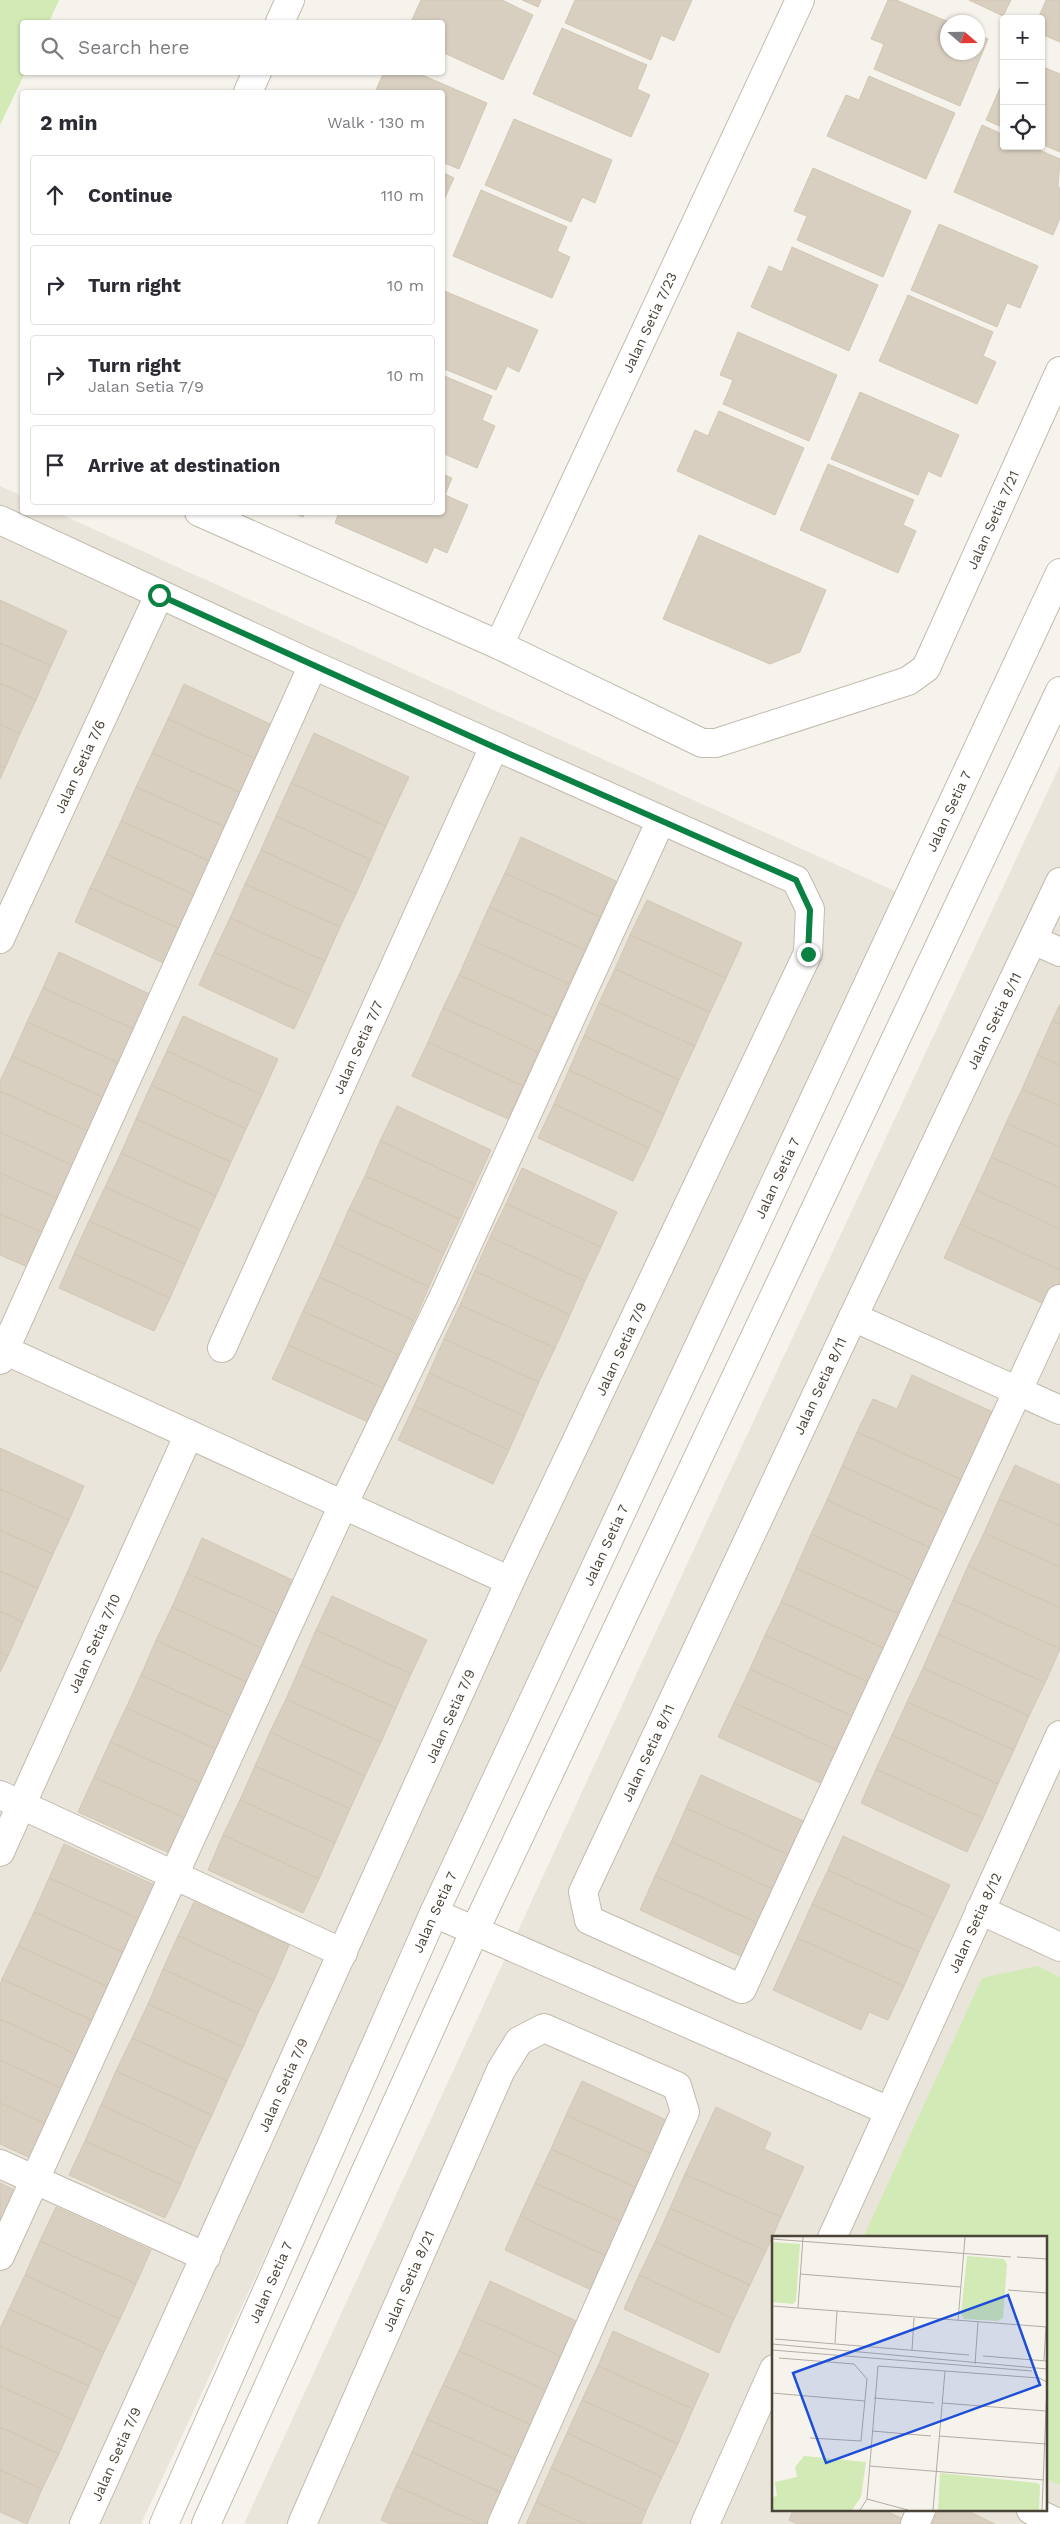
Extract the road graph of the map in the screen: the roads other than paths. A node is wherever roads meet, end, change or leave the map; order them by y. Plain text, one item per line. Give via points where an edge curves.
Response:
1 (290, 0) edge
2 (800, 0) edge
3 (281, 20) edge
4 (256, 75) edge
5 (249, 90) edge
6 (1060, 371) edge
7 (206, 515) edge
8 (0, 520) edge
9 (1060, 574) edge
10 (159, 595) junction
11 (499, 645) junction
12 (313, 665) junction
13 (1060, 691) edge
14 (494, 747) junction
15 (661, 820) junction
16 (1060, 882) edge
17 (0, 939) edge
18 (1033, 940) junction
19 (1060, 952) edge
20 (1060, 1299) edge
21 (853, 1317) junction
22 (222, 1348) dead end
23 (2, 1353) edge
24 (1018, 1390) junction
25 (1060, 1410) edge
26 (189, 1434) junction
27 (343, 1505) junction
28 (510, 1581) junction
29 (1060, 1734) edge
30 (11, 1800) edge
31 (0, 1852) edge
32 (175, 1876) junction
33 (980, 1910) junction
34 (434, 1912) junction
35 (475, 1930) junction
36 (1060, 1947) edge
37 (344, 1953) junction
38 (889, 2111) junction
39 (0, 2164) edge
40 (35, 2179) junction
41 (833, 2236) edge
42 (0, 2256) edge
43 (206, 2257) junction
44 (771, 2384) edge
45 (920, 2512) edge
46 (1035, 2512) edge
47 (84, 2524) edge
48 (164, 2524) edge
49 (206, 2524) edge
50 (302, 2524) edge
51 (502, 2524) edge
52 (705, 2524) edge
53 (915, 2524) edge
54 (1060, 2524) edge

1 - 3 street
2 - 11 street, Jalan Setia 7/23
4 - 5 street
6 - 11 street, Jalan Setia 7/21 via 926,668 908,681 716,743 702,743
7 - 11 street
8 - 10 street
9 - 34 street, Jalan Setia 7
10 - 12 street
10 - 17 street, Jalan Setia 7/6
12 - 14 street
12 - 23 street
13 - 35 street
14 - 15 street
14 - 22 street, Jalan Setia 7/7
15 - 27 street via 443,1298
15 - 28 street, Jalan Setia 7/9 via 796,880 810,910 808,954
16 - 18 street, Jalan Setia 8/11
18 - 19 street
18 - 21 street, Jalan Setia 8/11
20 - 24 street
21 - 24 street
21 - 24 street, Jalan Setia 8/11 via 583,1892 589,1920 742,1989
23 - 26 street
24 - 25 street
26 - 27 street
26 - 30 street, Jalan Setia 7/10
27 - 28 street
27 - 32 street
28 - 37 street, Jalan Setia 7/9
29 - 33 street, Jalan Setia 8/12
30 - 31 street, Jalan Setia 7/10
30 - 32 street
32 - 37 street
32 - 40 street
33 - 36 street
33 - 38 street, Jalan Setia 8/12
34 - 35 street
34 - 48 street, Jalan Setia 7
35 - 38 street
35 - 49 street
37 - 43 street, Jalan Setia 7/9
38 - 41 street, Jalan Setia 8/12
39 - 40 street
40 - 42 street
40 - 43 street
43 - 47 street, Jalan Setia 7/9
44 - 52 street
45 - 53 street
46 - 54 street
50 - 51 street, Jalan Setia 8/21 via 501,2070 519,2041 544,2028 677,2086 685,2112

